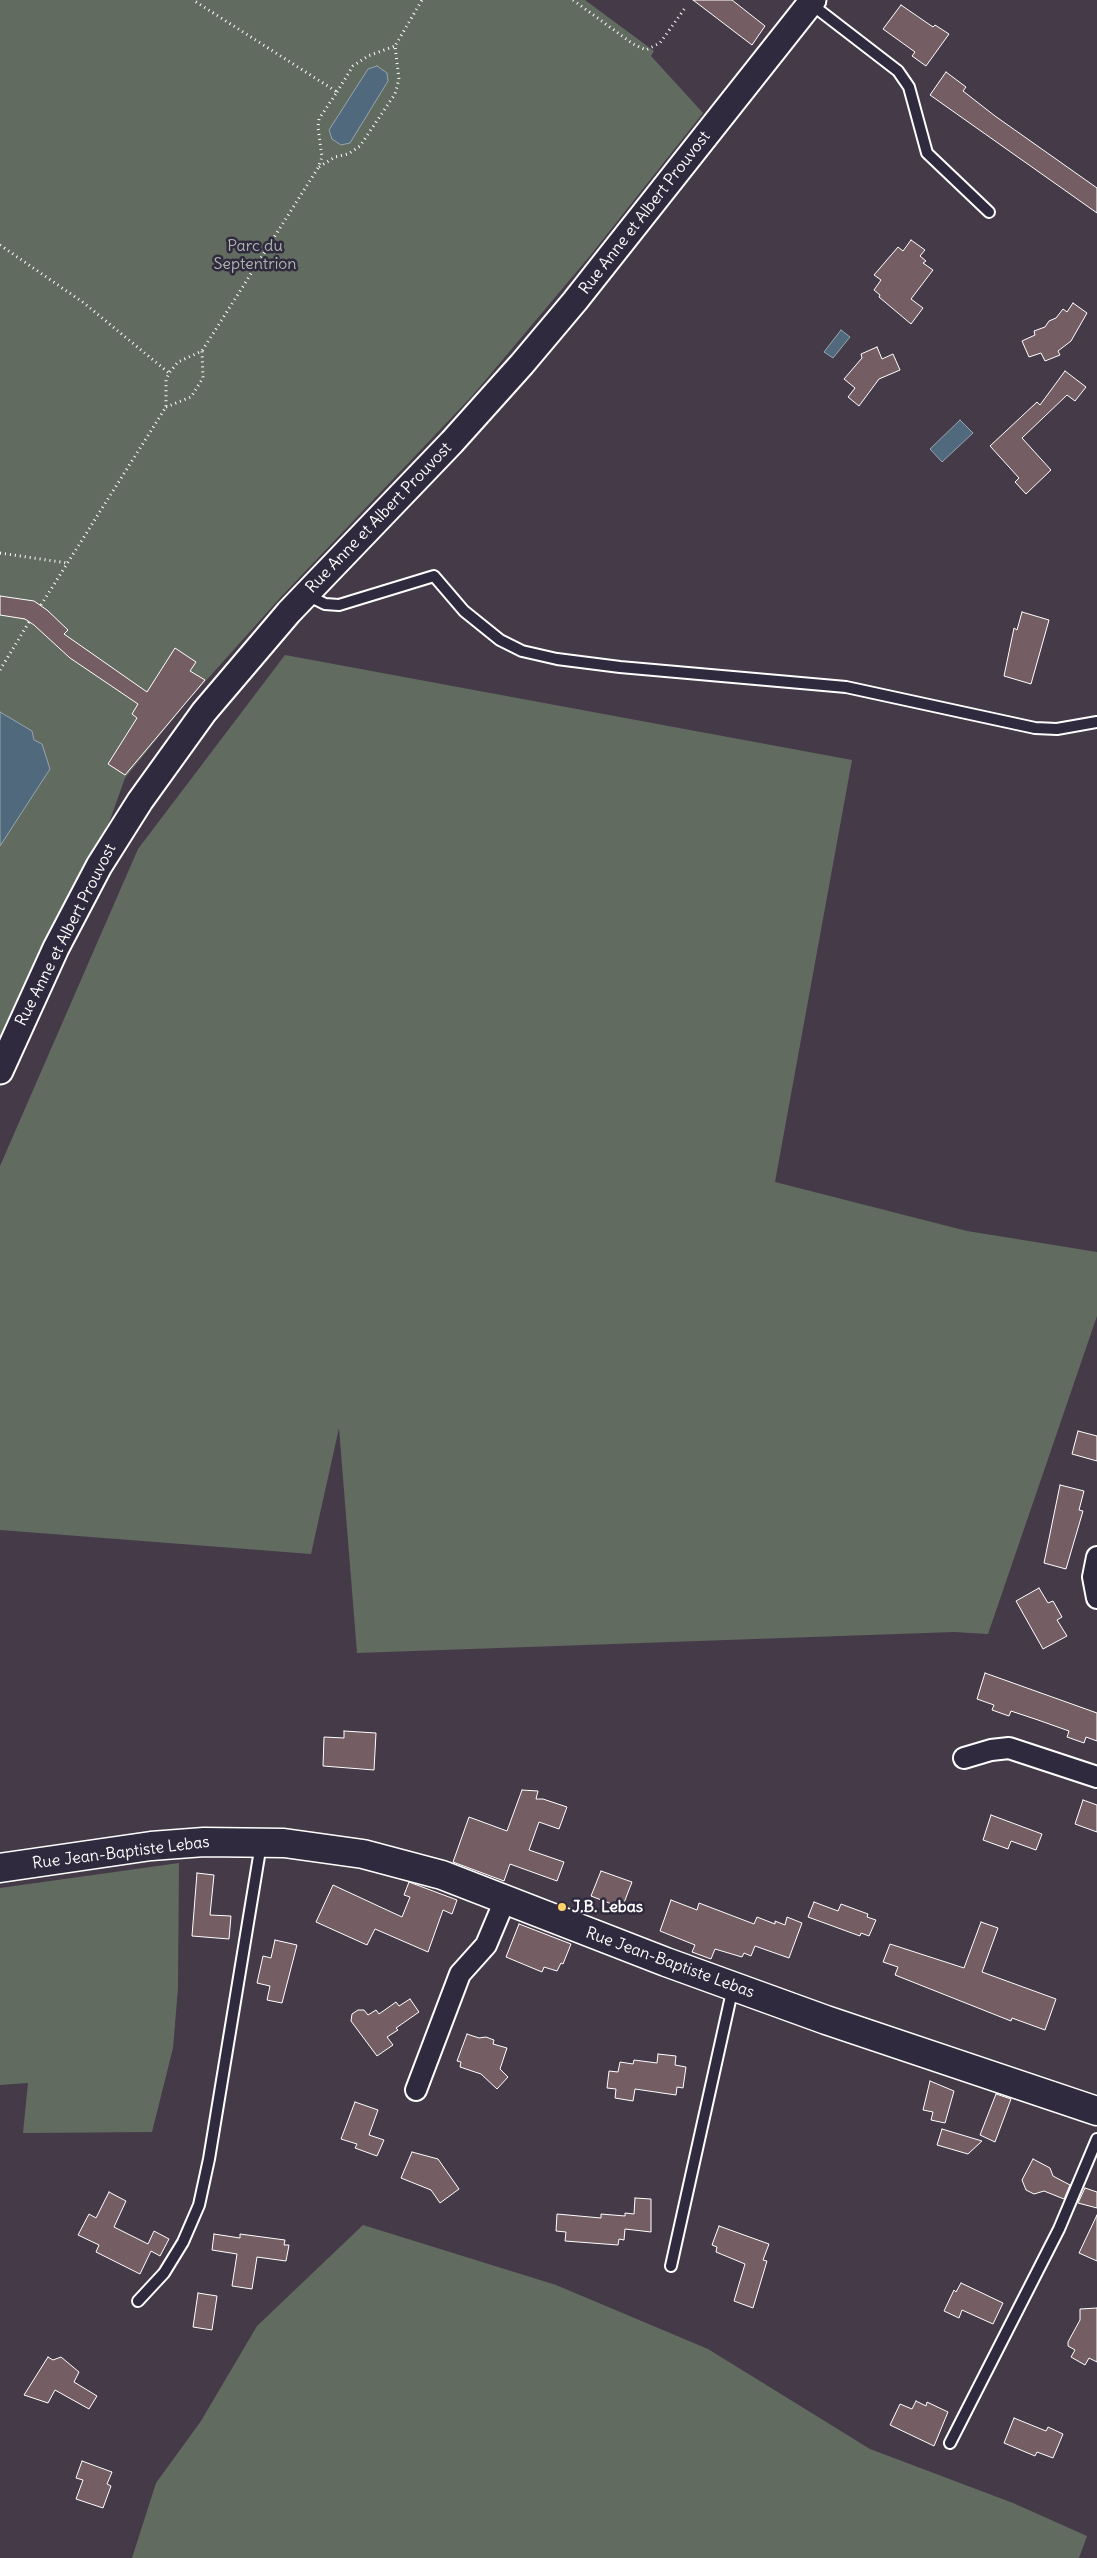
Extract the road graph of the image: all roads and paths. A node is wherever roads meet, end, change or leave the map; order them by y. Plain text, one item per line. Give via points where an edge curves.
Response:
1 (193, 0) edge
2 (422, 0) edge
3 (573, 0) edge
4 (812, 2) edge
5 (685, 8) dead end
6 (395, 46) junction
7 (337, 92) junction
8 (318, 168) junction
9 (988, 212) dead end
10 (0, 245) edge
11 (202, 351) junction
12 (169, 373) junction
13 (166, 408) junction
14 (0, 554) edge
15 (67, 563) junction
16 (306, 595) junction
17 (40, 606) dead end
18 (29, 622) dead end
19 (0, 670) edge
20 (1097, 722) edge
21 (0, 1071) edge
22 (1097, 1557) edge
23 (1097, 1598) edge
24 (964, 1758) dead end
25 (1097, 1777) edge
26 (261, 1842) junction
27 (0, 1868) edge
28 (506, 1900) junction
29 (733, 1986) junction
30 (416, 2090) dead end
31 (1097, 2111) edge
32 (1097, 2139) edge
33 (671, 2266) dead end
34 (138, 2301) dead end
35 (950, 2443) dead end

1 - 7 path
2 - 6 path
3 - 5 path via 646,50 660,43
4 - 9 lane via 898,71 909,87 927,153
4 - 16 street, Rue Anne et Albert Prouvost via 522,364
6 - 7 path via 352,66
6 - 8 path via 399,80 395,94 360,146
7 - 8 path via 320,119 322,157
8 - 11 path
10 - 12 path via 84,303
11 - 12 path via 178,362
11 - 13 path via 203,378 191,397
12 - 13 path
13 - 15 path
14 - 15 path
15 - 17 path
16 - 20 lane via 325,604 339,605 434,576 464,612 500,640 522,651 557,659 620,668 846,687 1035,728 1057,729
16 - 21 street, Rue Anne et Albert Prouvost via 265,638 204,712 128,819 56,948
18 - 19 path
22 - 23 street via 1093,1577
24 - 25 street via 1009,1748
26 - 27 main road, Rue Jean-Baptiste Lebas via 178,1844
26 - 28 main road, Rue Jean-Baptiste Lebas via 383,1858 442,1875
26 - 34 lane via 199,2205 183,2242 164,2272
28 - 29 main road, Rue Jean-Baptiste Lebas
28 - 30 street via 486,1945 460,1974
29 - 31 main road, Rue Jean-Baptiste Lebas
29 - 33 lane
32 - 35 lane via 1059,2229

